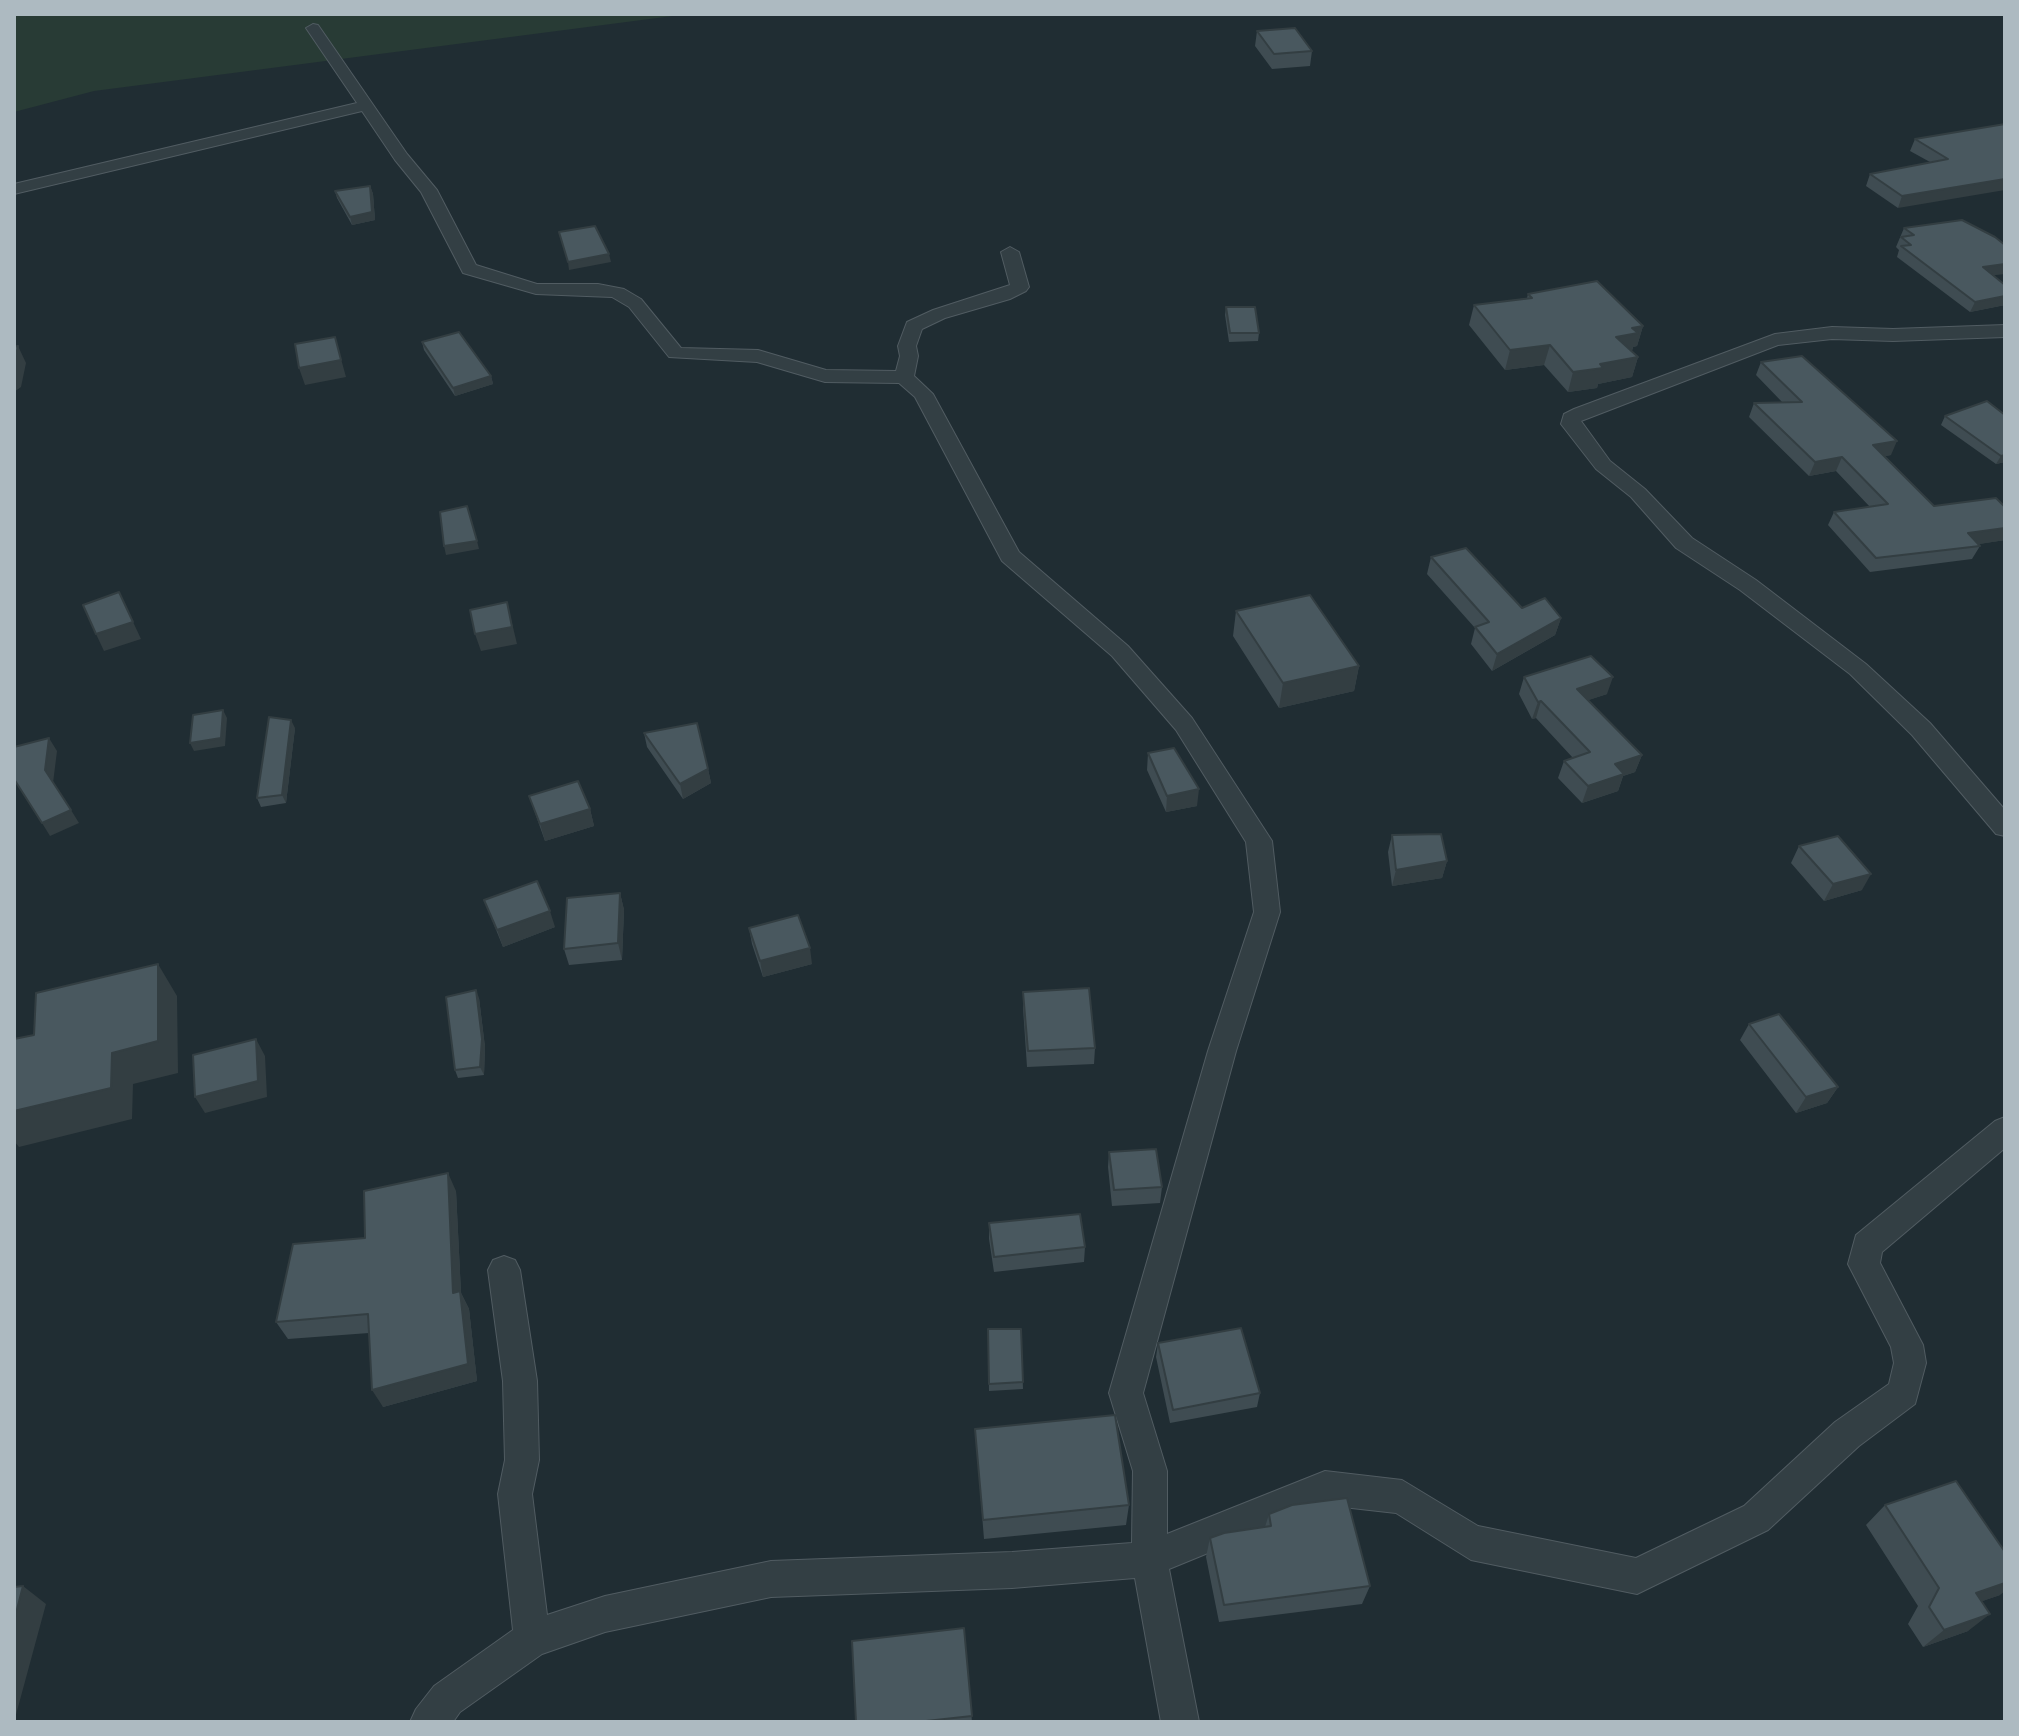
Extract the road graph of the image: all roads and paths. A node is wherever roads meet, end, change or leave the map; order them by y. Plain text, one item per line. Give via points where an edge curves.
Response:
1 (313, 28) dead end
2 (366, 106) junction
3 (14, 189) edge
4 (1010, 252) dead end
5 (2005, 331) edge
6 (904, 377) junction
7 (2005, 827) edge
8 (2005, 1130) edge
9 (504, 1270) dead end
10 (1149, 1559) junction
11 (532, 1639) junction
12 (429, 1722) edge
13 (1180, 1722) edge

1 - 2 street
2 - 3 street
2 - 6 street via 429,190 469,269 536,289 618,293 635,303 676,353 758,356 825,376
4 - 6 street via 1020,287 914,326
5 - 7 street via 1832,333 1775,340 1581,413 1571,418 1571,424 1603,465 1638,493 1684,543 1858,669 1921,729
6 - 10 street via 923,394 1010,556 1120,651 1184,724 1259,841 1267,912 1226,1037 1126,1393 1150,1471
8 - 10 street via 1867,1245 1864,1264 1907,1345 1910,1363 1903,1393 1847,1434 1756,1518 1637,1576 1471,1542 1402,1497 1325,1488
9 - 11 street via 520,1381 522,1460 515,1494
10 - 11 street via 771,1579 605,1614
10 - 13 street
11 - 12 street via 447,1699

